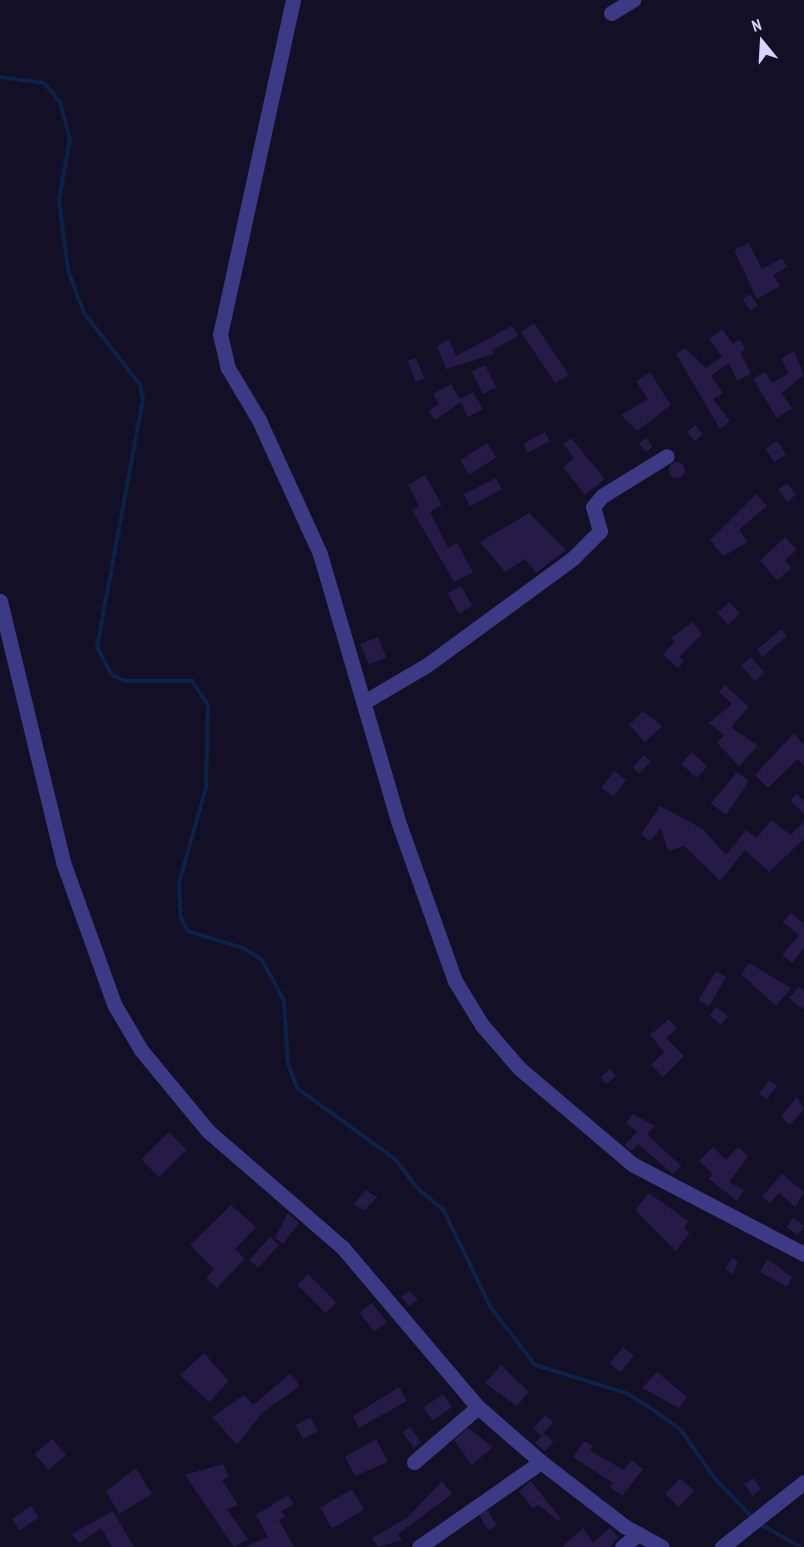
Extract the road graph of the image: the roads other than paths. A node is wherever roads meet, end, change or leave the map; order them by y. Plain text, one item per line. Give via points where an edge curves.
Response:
1 (293, 0) edge
2 (633, 0) edge
3 (610, 13) dead end
4 (667, 456) dead end
5 (0, 601) edge
6 (364, 702) junction
7 (804, 1254) edge
8 (478, 1407) junction
9 (414, 1462) dead end
10 (541, 1462) junction
11 (804, 1482) edge
12 (638, 1534) junction
13 (419, 1547) edge
14 (622, 1547) edge
15 (662, 1547) edge
16 (722, 1547) edge

1 - 6 street via 220,334 228,368 259,420 320,554
2 - 3 street
4 - 6 street via 602,496 593,507 600,531 573,558 427,665
5 - 8 street via 63,862 114,1004 141,1050 208,1131 343,1248
6 - 7 street via 427,906 456,981 482,1025 519,1068 632,1164
8 - 9 street
8 - 10 street
10 - 12 street
10 - 13 street
11 - 16 street
12 - 14 street
12 - 15 street

